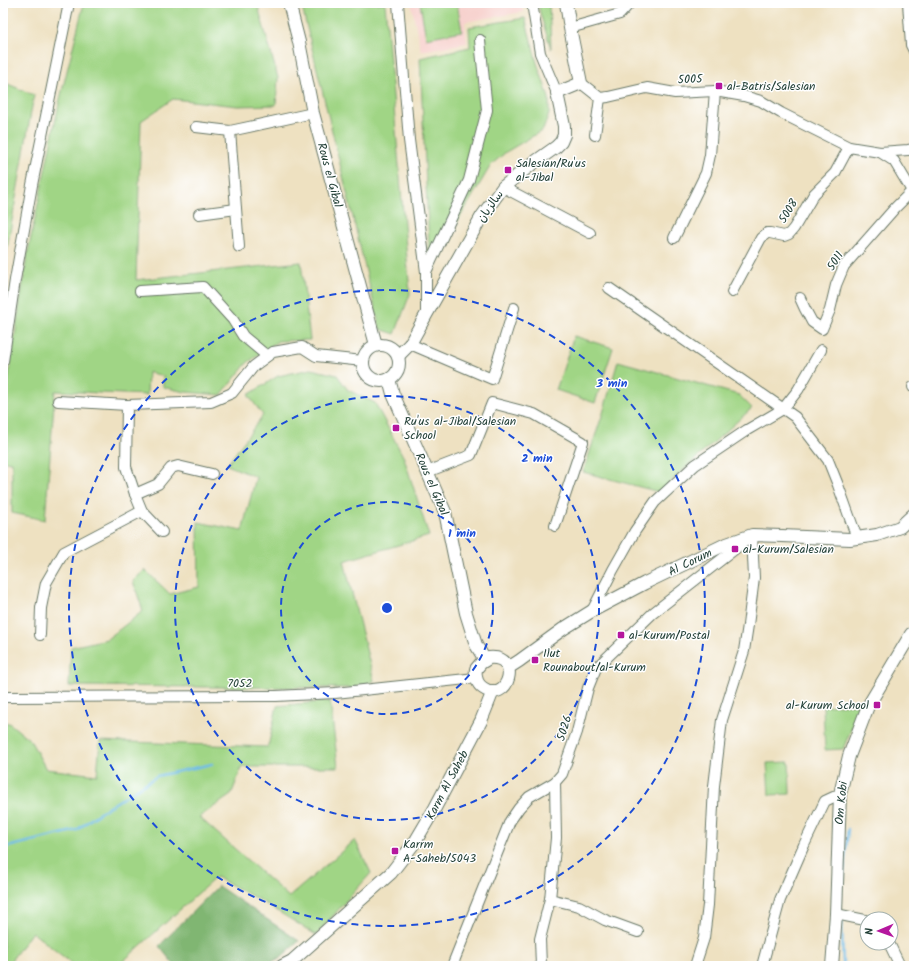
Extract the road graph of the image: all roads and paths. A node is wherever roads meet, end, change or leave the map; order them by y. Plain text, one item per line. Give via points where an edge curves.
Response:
1 (69, 3) edge
2 (289, 3) edge
3 (398, 3) edge
4 (532, 3) edge
5 (566, 3) edge
6 (630, 3) edge
7 (908, 3) edge
8 (570, 28) junction
9 (480, 40) dead end
10 (914, 51) edge
11 (581, 83) junction
12 (715, 91) junction
13 (556, 93) junction
14 (600, 98) junction
15 (314, 113) junction
16 (196, 127) dead end
17 (230, 130) junction
18 (596, 135) dead end
19 (849, 147) junction
20 (914, 149) edge
21 (880, 152) junction
22 (502, 188) junction
23 (913, 190) edge
24 (236, 209) junction
25 (199, 214) dead end
26 (590, 233) dead end
27 (674, 238) dead end
28 (239, 247) dead end
29 (426, 272) junction
30 (609, 288) dead end
31 (140, 291) dead end
32 (732, 292) dead end
33 (800, 298) dead end
34 (514, 308) dead end
35 (426, 315) junction
36 (410, 344) junction
37 (376, 345) junction
38 (820, 350) dead end
39 (267, 356) junction
40 (398, 356) junction
41 (3, 361) edge
42 (363, 361) junction
43 (389, 379) junction
44 (58, 401) dead end
45 (127, 405) junction
46 (783, 409) junction
47 (427, 472) junction
48 (212, 474) dead end
49 (135, 494) junction
50 (142, 511) junction
51 (914, 514) edge
52 (555, 526) dead end
53 (162, 532) dead end
54 (752, 536) junction
55 (857, 538) junction
56 (592, 611) junction
57 (914, 632) edge
58 (40, 634) dead end
59 (485, 660) junction
60 (508, 668) junction
61 (476, 678) junction
62 (494, 691) junction
63 (3, 697) edge
64 (555, 782) junction
65 (840, 794) junction
66 (550, 898) junction
67 (836, 914) junction
68 (859, 919) edge
69 (638, 932) dead end
70 (893, 951) edge
71 (282, 966) edge
72 (452, 966) edge
73 (541, 966) edge
74 (695, 966) edge
75 (762, 966) edge
76 (832, 966) edge
77 (900, 966) edge

1 - 41 street via 32,185
2 - 15 street, Rous el Gibal
3 - 29 street via 409,140
4 - 13 street via 540,52
5 - 8 street
6 - 8 street via 620,14
7 - 10 street via 911,45
8 - 11 street
9 - 29 street via 487,110 469,180
11 - 13 street
11 - 14 street
12 - 14 street, 5005 via 675,93 647,88
12 - 19 street, 5005 via 761,101
12 - 27 street via 710,155 706,173
13 - 22 street, سالزيان via 564,126 561,142
14 - 18 street
15 - 17 street
15 - 37 street, Rous el Gibal
16 - 17 street
17 - 24 street
19 - 21 street, 5005
19 - 32 street, 5008 via 835,173 814,194 789,234 784,236 767,233 761,238
20 - 21 street, 5005
21 - 23 street via 894,161
22 - 26 street
22 - 35 street, سالزيان via 482,216
23 - 33 street, 5011 via 844,266 822,329 812,322
24 - 25 street
24 - 28 street
29 - 35 street
30 - 46 street
31 - 39 street via 203,287 233,320 242,336
34 - 36 street via 492,379
35 - 36 street, سالزيان
36 - 40 street, سالزيان
37 - 40 street via 389,347
37 - 42 street via 367,351
38 - 46 street via 798,390
39 - 42 street via 273,352 302,347 316,356
39 - 45 street via 254,366 232,393 211,402
40 - 43 street via 398,369
42 - 43 street via 363,367 370,378 376,381
43 - 47 street, Rous el Gibal
44 - 45 street
45 - 49 street via 126,467
46 - 55 street via 795,417 828,460
46 - 56 street via 695,465 655,502 635,531
47 - 52 street via 471,456 492,403 534,414 583,442
47 - 59 street, Rous el Gibal via 445,512 466,613 476,645
48 - 49 street via 178,466 171,468 158,484
49 - 50 street
50 - 53 street
50 - 58 street via 64,552 46,583 41,608
51 - 55 street, Al Corum via 900,527 877,535
54 - 55 street, Al Corum
54 - 56 street, Al Corum via 717,549
54 - 64 street, 5026 via 653,613 596,668 566,763 562,774
54 - 74 street via 754,578 748,625 744,652 722,720 714,786 707,912 704,938
56 - 60 street, Al Corum
57 - 65 street, Om Kobi via 868,706 848,756
59 - 60 street via 498,659
59 - 61 street via 476,669
60 - 62 street via 509,677 505,685
61 - 62 street via 482,688
61 - 63 street, 7052 via 335,693 276,696
62 - 71 street, Karm Al Saheb via 481,721 416,842 391,873 292,961
64 - 66 street via 556,838
64 - 72 street, 5026 via 529,797 510,821
65 - 67 street, Om Kobi
65 - 75 street via 825,801 804,845 780,900
66 - 69 street via 579,906 605,920
66 - 73 street via 540,939
67 - 68 street
67 - 76 street, Om Kobi
70 - 77 street

